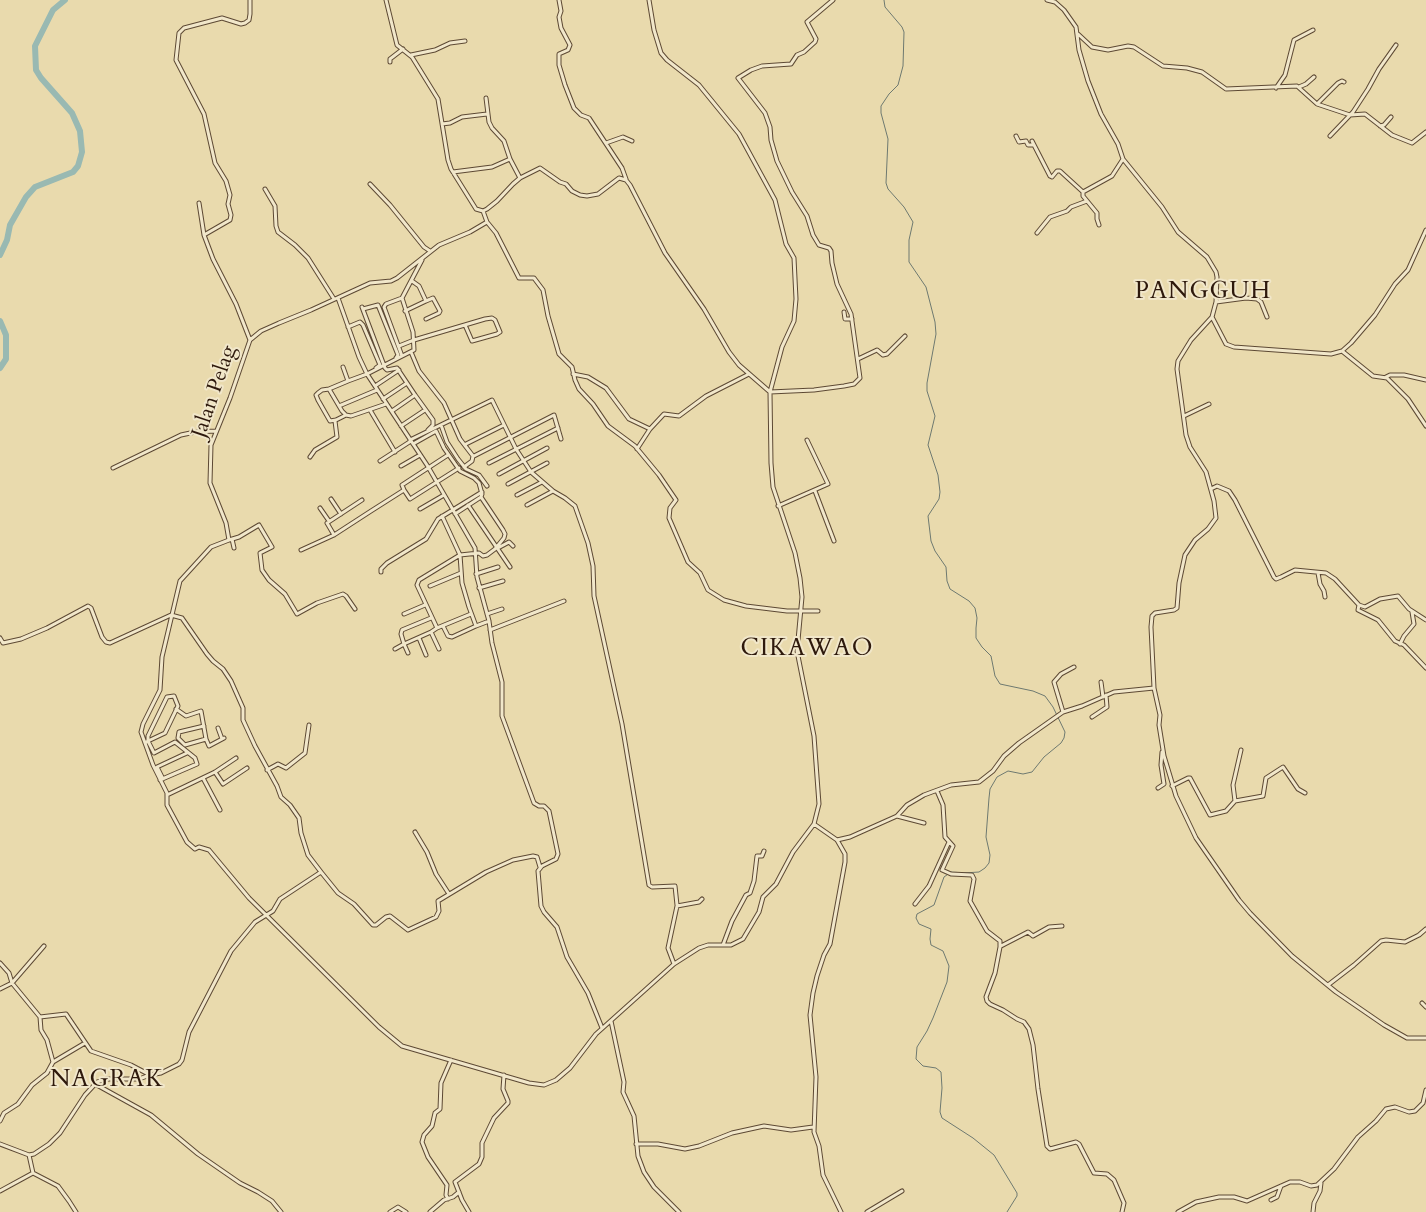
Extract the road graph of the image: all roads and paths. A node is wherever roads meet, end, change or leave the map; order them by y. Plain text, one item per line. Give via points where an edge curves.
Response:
1 (250, 0) edge
2 (386, 0) edge
3 (559, 0) edge
4 (649, 0) edge
5 (833, 0) edge
6 (1047, 0) edge
7 (1313, 30) dead end
8 (1078, 34) junction
9 (464, 41) dead end
10 (1396, 45) dead end
11 (402, 49) junction
12 (411, 55) junction
13 (390, 62) dead end
14 (1314, 78) dead end
15 (1344, 82) dead end
16 (1299, 87) junction
17 (1276, 88) junction
18 (486, 98) dead end
19 (1317, 104) junction
20 (487, 114) junction
21 (1350, 115) junction
22 (1391, 117) dead end
23 (442, 124) junction
24 (1380, 126) junction
25 (1426, 132) edge
26 (1016, 136) dead end
27 (1330, 136) dead end
28 (1419, 138) junction
29 (1426, 140) edge
30 (632, 141) dead end
31 (1032, 141) dead end
32 (606, 143) junction
33 (1034, 145) junction
34 (1123, 159) junction
35 (510, 160) junction
36 (453, 172) junction
37 (520, 178) junction
38 (626, 180) junction
39 (370, 184) dead end
40 (265, 189) dead end
41 (1083, 192) junction
42 (1087, 201) junction
43 (199, 203) dead end
44 (484, 211) junction
45 (487, 222) junction
46 (1099, 225) dead end
47 (1426, 230) edge
48 (1037, 233) dead end
49 (204, 235) junction
50 (430, 251) junction
51 (424, 258) junction
52 (412, 281) junction
53 (336, 298) junction
54 (402, 298) junction
55 (426, 301) junction
56 (1216, 302) junction
57 (405, 311) junction
58 (844, 312) dead end
59 (1212, 317) junction
60 (1268, 317) dead end
61 (426, 319) dead end
62 (852, 319) junction
63 (466, 326) junction
64 (348, 327) junction
65 (496, 335) junction
66 (905, 336) dead end
67 (250, 340) junction
68 (414, 340) junction
69 (496, 341) dead end
70 (399, 346) junction
71 (1342, 351) junction
72 (411, 352) junction
73 (402, 356) junction
74 (858, 359) junction
75 (384, 364) junction
76 (343, 367) dead end
77 (399, 370) junction
78 (367, 374) junction
79 (573, 374) junction
80 (749, 374) junction
81 (1386, 377) junction
82 (1426, 380) edge
83 (348, 381) junction
84 (407, 383) junction
85 (328, 388) junction
86 (376, 388) junction
87 (770, 392) junction
88 (415, 395) junction
89 (383, 399) junction
90 (386, 404) junction
91 (1209, 404) dead end
92 (339, 406) junction
93 (370, 410) junction
94 (425, 410) junction
95 (392, 411) junction
96 (346, 415) junction
97 (1184, 416) junction
98 (335, 421) junction
99 (452, 421) junction
100 (441, 425) junction
101 (504, 425) junction
102 (401, 426) junction
103 (1426, 426) edge
104 (558, 428) junction
105 (650, 429) junction
106 (216, 431) junction
107 (426, 432) junction
108 (510, 437) junction
109 (561, 439) dead end
110 (807, 440) dead end
111 (412, 442) junction
112 (466, 444) dead end
113 (547, 448) dead end
114 (516, 449) junction
115 (637, 449) junction
116 (395, 452) junction
117 (420, 455) junction
118 (448, 455) junction
119 (474, 456) dead end
120 (310, 457) dead end
121 (380, 461) dead end
122 (523, 461) junction
123 (489, 463) dead end
124 (548, 463) dead end
125 (401, 466) dead end
126 (464, 467) junction
127 (113, 468) dead end
128 (428, 468) junction
129 (459, 468) junction
130 (531, 472) junction
131 (499, 474) dead end
132 (437, 482) junction
133 (542, 482) junction
134 (508, 484) dead end
135 (487, 486) dead end
136 (1211, 488) junction
137 (404, 490) junction
138 (815, 490) junction
139 (553, 491) junction
140 (482, 492) junction
141 (444, 495) junction
142 (517, 495) dead end
143 (481, 497) junction
144 (331, 499) dead end
145 (362, 500) dead end
146 (468, 505) junction
147 (527, 506) dead end
148 (778, 506) junction
149 (320, 508) dead end
150 (420, 509) dead end
151 (453, 512) junction
152 (341, 514) junction
153 (442, 516) junction
154 (329, 521) junction
155 (334, 535) junction
156 (230, 539) junction
157 (834, 541) dead end
158 (513, 546) dead end
159 (234, 548) dead end
160 (497, 548) junction
161 (302, 550) dead end
162 (476, 554) junction
163 (460, 555) junction
164 (498, 566) dead end
165 (510, 567) dead end
166 (381, 572) dead end
167 (461, 573) junction
168 (1318, 573) junction
169 (476, 574) junction
170 (502, 581) dead end
171 (430, 586) dead end
172 (479, 588) junction
173 (1325, 597) dead end
174 (564, 600) dead end
175 (425, 605) junction
176 (1359, 605) junction
177 (355, 609) dead end
178 (502, 609) dead end
179 (801, 611) junction
180 (818, 611) dead end
181 (1412, 612) junction
182 (404, 614) dead end
183 (471, 614) junction
184 (487, 614) junction
185 (171, 615) junction
186 (431, 618) junction
187 (1426, 620) edge
188 (489, 621) junction
189 (443, 626) junction
190 (476, 626) junction
191 (436, 628) junction
192 (490, 630) junction
193 (431, 632) junction
194 (0, 638) edge
195 (419, 638) junction
196 (404, 644) junction
197 (1400, 644) junction
198 (395, 649) dead end
199 (439, 649) dead end
200 (408, 653) dead end
201 (426, 655) dead end
202 (1074, 667) dead end
203 (1426, 668) edge
204 (1101, 682) dead end
205 (1154, 688) junction
206 (1105, 696) junction
207 (176, 709) junction
208 (1062, 712) junction
209 (1092, 717) dead end
210 (309, 725) dead end
211 (204, 726) junction
212 (218, 728) dead end
213 (206, 739) junction
214 (147, 742) junction
215 (1164, 750) junction
216 (1242, 750) dead end
217 (187, 752) junction
218 (236, 758) dead end
219 (247, 768) dead end
220 (267, 770) junction
221 (215, 772) junction
222 (203, 778) junction
223 (162, 780) junction
224 (1172, 786) junction
225 (1158, 788) dead end
226 (937, 791) junction
227 (1305, 793) dead end
228 (167, 795) junction
229 (1235, 801) junction
230 (220, 810) dead end
231 (896, 816) junction
232 (924, 823) dead end
233 (814, 824) junction
234 (415, 832) dead end
235 (837, 840) junction
236 (949, 842) junction
237 (764, 851) dead end
238 (540, 868) junction
239 (321, 872) junction
240 (449, 894) junction
241 (702, 899) dead end
242 (915, 904) dead end
243 (677, 905) junction
244 (266, 915) junction
245 (1062, 926) dead end
246 (1426, 929) edge
247 (723, 945) junction
248 (44, 946) dead end
249 (1000, 947) junction
250 (0, 963) edge
251 (674, 964) junction
252 (12, 983) junction
253 (1328, 985) junction
254 (0, 989) edge
255 (1422, 1003) dead end
256 (1426, 1007) edge
257 (40, 1017) junction
258 (611, 1020) junction
259 (602, 1028) junction
260 (1426, 1038) edge
261 (85, 1043) junction
262 (451, 1060) junction
263 (53, 1062) junction
264 (150, 1075) junction
265 (504, 1075) junction
266 (96, 1084) junction
267 (1426, 1090) edge
268 (0, 1121) edge
269 (814, 1127) junction
270 (0, 1144) edge
271 (636, 1144) junction
272 (29, 1155) junction
273 (33, 1173) junction
274 (1321, 1182) junction
275 (1281, 1186) junction
276 (0, 1191) edge
277 (902, 1191) dead end
278 (459, 1192) junction
279 (448, 1198) junction
280 (1271, 1200) dead end
281 (76, 1212) edge
282 (281, 1212) edge
283 (390, 1212) edge
284 (406, 1212) edge
285 (430, 1212) edge
286 (470, 1212) edge
287 (679, 1212) edge
288 (841, 1212) edge
289 (867, 1212) edge
290 (1122, 1212) edge
291 (1178, 1212) edge
292 (1313, 1212) edge

1 - 49 street via 246,23 222,18 184,28 179,33 176,60 204,114 215,163 229,192 230,220
2 - 11 street via 396,42
3 - 32 street via 561,11 558,17 570,44 568,50 559,54 563,80 574,108 580,115 588,117
4 - 87 street via 661,53 699,85 739,134 775,200 786,244 794,258 794,321 782,346
5 - 62 street via 807,22 815,42 796,55 791,64 762,66 738,78 765,113 777,161 807,216 815,239 819,245 831,250 837,284
6 - 8 street via 1069,16
7 - 17 street via 1294,40 1285,75
8 - 17 street via 1092,47 1108,50 1128,46 1141,50 1164,66 1202,72 1226,89
8 - 34 street via 1082,64 1092,94
9 - 12 street
10 - 21 street
11 - 12 street
11 - 13 street
12 - 23 street via 438,99
14 - 16 street
15 - 19 street via 1338,83
16 - 17 street
16 - 19 street
18 - 20 street
19 - 21 street
20 - 23 street
20 - 35 street via 492,128 504,141
21 - 24 street via 1365,114
21 - 27 street
22 - 24 street
23 - 36 street
24 - 28 street via 1405,141 1414,143
25 - 28 street
26 - 33 street via 1021,142
28 - 29 street
30 - 32 street via 623,137
31 - 33 street
32 - 38 street
33 - 41 street via 1050,176 1060,171
34 - 41 street via 1112,176
34 - 56 street via 1178,232 1211,263 1218,277
35 - 36 street via 492,167
35 - 37 street
36 - 44 street via 474,207
37 - 38 street via 540,168 583,196 601,192 617,178
37 - 44 street
38 - 80 street via 665,253 729,352
39 - 50 street
40 - 53 street via 275,206 278,232 308,258
41 - 42 street
42 - 46 street via 1096,212
42 - 48 street via 1048,218
43 - 49 street
44 - 45 street
45 - 50 street, Jalan Pelag
45 - 79 street via 519,278 534,278 543,290 559,354 572,366
47 - 71 street via 1408,270 1394,284 1375,315
49 - 67 street
50 - 51 street, Jalan Pelag
51 - 52 street
51 - 53 street, Jalan Pelag via 392,281 370,283
52 - 54 street
52 - 55 street
53 - 64 street
53 - 67 street, Jalan Pelag via 267,328
54 - 57 street
54 - 70 street via 384,307
55 - 57 street
55 - 61 street via 433,298 440,311
56 - 59 street
56 - 60 street via 1257,299
57 - 68 street
58 - 62 street via 845,319
59 - 71 street via 1226,344 1234,348 1331,354
59 - 97 street via 1191,340 1178,364
62 - 74 street
63 - 65 street via 472,341
63 - 65 street via 492,318 500,331
63 - 68 street
64 - 78 street
64 - 78 street via 360,322 363,325 378,362 379,366
65 - 69 street
66 - 74 street via 887,354 877,350
67 - 106 street, Jalan Pelag
68 - 70 street
68 - 72 street
70 - 73 street
71 - 81 street via 1372,376
72 - 73 street
72 - 99 street via 419,371 444,403
73 - 75 street
74 - 87 street via 860,378 851,385
75 - 75 street via 363,308 377,304 398,356
75 - 77 street via 387,370 396,367
75 - 78 street
76 - 83 street
77 - 84 street
77 - 86 street
78 - 83 street
78 - 86 street
79 - 105 street via 588,377 606,388 626,416
79 - 115 street via 579,389 608,426
80 - 87 street
80 - 105 street via 706,396 679,416 664,414
81 - 82 street via 1404,375
81 - 103 street via 1400,389
83 - 85 street
84 - 88 street
84 - 89 street
85 - 92 street
85 - 98 street via 316,396 330,421
86 - 89 street
86 - 92 street
87 - 148 street via 771,463
88 - 94 street
88 - 95 street
89 - 90 street
90 - 93 street
90 - 95 street
91 - 97 street
92 - 96 street
93 - 96 street via 355,416
93 - 116 street
94 - 102 street
94 - 107 street via 434,422
95 - 102 street
96 - 98 street
97 - 136 street via 1190,447 1206,472
98 - 120 street via 336,436
99 - 100 street
99 - 101 street via 492,400
99 - 126 street via 474,458
100 - 107 street
100 - 126 street via 447,442
101 - 108 street
101 - 112 street
102 - 111 street
104 - 108 street via 554,415
104 - 109 street
104 - 114 street
105 - 115 street
106 - 127 street via 181,435
106 - 156 street, Jalan Pelag via 211,444 210,483
107 - 111 street
108 - 114 street
108 - 119 street
110 - 138 street via 827,481 826,486
111 - 116 street
111 - 117 street
111 - 118 street via 436,431
113 - 122 street
114 - 122 street
114 - 123 street
115 - 179 street via 676,500 668,518 688,562 700,573 708,590 738,604
116 - 121 street
117 - 125 street
117 - 128 street
118 - 128 street
118 - 129 street
122 - 130 street
122 - 131 street
124 - 130 street
126 - 135 street via 479,475
128 - 132 street
128 - 137 street via 402,485
129 - 132 street
129 - 140 street via 476,480
130 - 133 street
130 - 134 street
132 - 137 street via 410,500
132 - 141 street
133 - 139 street
133 - 142 street
136 - 168 street via 1217,486 1228,491 1235,500 1276,579 1296,570
136 - 205 street via 1216,518 1185,555 1176,608 1152,616
137 - 155 street
138 - 148 street
138 - 157 street
139 - 147 street
139 - 243 street via 574,506 588,543 594,596 622,724 649,885 676,886
140 - 143 street
140 - 151 street
141 - 150 street
141 - 151 street
143 - 146 street
143 - 160 street via 505,534
144 - 152 street
145 - 152 street
146 - 151 street
146 - 160 street
148 - 179 street via 798,563
149 - 154 street
151 - 153 street
151 - 162 street
152 - 154 street
153 - 163 street
153 - 166 street via 434,522 426,539 387,563
154 - 155 street via 327,523
155 - 161 street
156 - 159 street, Jalan Pelag
156 - 177 street via 259,525 272,547 261,552 262,570 285,594 298,614 342,594
156 - 185 street via 211,547 182,578
158 - 160 street via 509,542
160 - 162 street via 485,556
160 - 165 street
162 - 163 street
162 - 169 street
163 - 167 street
163 - 175 street via 419,580 417,587
164 - 169 street
167 - 171 street
167 - 183 street
168 - 173 street
168 - 176 street via 1326,573 1335,579
169 - 172 street
170 - 172 street
172 - 184 street
174 - 192 street
175 - 182 street
175 - 186 street
176 - 181 street via 1365,607 1380,599 1396,596
176 - 197 street via 1358,610 1378,620
178 - 184 street
179 - 180 street
179 - 233 street via 797,651 814,736 819,804
181 - 187 street
181 - 197 street via 1414,624
183 - 189 street
183 - 190 street
184 - 188 street
185 - 194 street via 110,643 102,637 88,606 21,639 3,643
185 - 214 street via 162,657 160,690 141,729
185 - 220 street via 184,620 207,654 231,681 244,710 244,722
186 - 191 street
186 - 196 street via 402,630 400,634
188 - 190 street
188 - 192 street
189 - 190 street via 452,637
189 - 191 street
191 - 193 street
192 - 238 street via 502,682 504,719 529,791 534,802 549,811 555,835 558,857
193 - 195 street
193 - 199 street
195 - 196 street
195 - 201 street
196 - 198 street
196 - 200 street
197 - 203 street
202 - 208 street via 1054,682
204 - 206 street
205 - 206 street
205 - 215 street
206 - 208 street
206 - 209 street via 1106,707
207 - 211 street via 186,716 201,711
207 - 214 street via 165,733
207 - 214 street via 174,696 167,697
208 - 226 street via 1018,744 979,782 950,785
210 - 220 street via 305,753 285,768 278,764
211 - 213 street
211 - 213 street via 180,732 178,738 185,745
212 - 213 street via 223,739 209,746
214 - 217 street via 154,753 175,742
214 - 223 street
215 - 224 street
215 - 225 street via 1161,765 1164,783
216 - 229 street via 1233,785
217 - 223 street via 157,767
217 - 223 street via 197,764
218 - 221 street
219 - 221 street via 223,784
220 - 239 street via 281,797 299,818 308,855
221 - 222 street
222 - 228 street
222 - 230 street
223 - 228 street
224 - 229 street via 1190,778 1210,815 1226,811
224 - 253 street via 1196,838 1242,904 1292,956
226 - 231 street via 915,799
226 - 236 street via 943,805 945,837
227 - 229 street via 1298,789 1283,767 1266,778 1263,796
228 - 244 street via 168,807 189,844 194,849 209,850 242,892
231 - 232 street
231 - 235 street
233 - 235 street
233 - 247 street via 793,852 776,884 763,897 742,939 735,944
234 - 240 street
235 - 269 street via 845,854 845,862 830,944 810,1008 816,1077
236 - 242 street via 929,886
236 - 249 street via 953,846 942,868 951,874 972,875 970,901 988,931 1000,941
237 - 247 street via 762,856 757,855 750,894 746,895 732,921
238 - 240 street via 536,856 517,859 481,874
238 - 259 street via 542,909 557,928 567,958 588,993
239 - 240 street via 338,893 375,925 390,916 407,930 412,929 436,917 438,901
239 - 244 street via 280,900
241 - 243 street
243 - 251 street via 668,948
244 - 262 street via 398,1044
244 - 264 street via 231,951 189,1032 181,1062 175,1068
245 - 249 street via 1049,927 1033,936 1028,932
246 - 253 street via 1405,942 1381,941
247 - 251 street via 699,948
248 - 252 street
249 - 290 street via 986,997 990,1004 1024,1022 1030,1033 1047,1146 1050,1149 1079,1144 1094,1173 1107,1174 1114,1180 1124,1203
250 - 252 street via 9,972
251 - 258 street
252 - 254 street
252 - 257 street
253 - 260 street via 1374,1019 1407,1038
255 - 256 street
257 - 261 street via 66,1014
257 - 263 street via 41,1030
258 - 259 street
258 - 271 street via 624,1082 623,1092 634,1116
259 - 265 street via 570,1068 556,1080 534,1084
261 - 263 street
261 - 264 street via 91,1051
262 - 265 street
262 - 279 street via 441,1083 440,1110 435,1112 432,1126 422,1142 448,1186
263 - 268 street via 47,1073 32,1085 18,1104 4,1113
264 - 266 street via 106,1079
265 - 278 street via 503,1089 508,1103 494,1118 482,1143 479,1164 455,1182
266 - 272 street via 49,1144
266 - 282 street via 151,1115 198,1154 272,1201
267 - 274 street via 1423,1103 1414,1111 1395,1107 1386,1109
269 - 271 street via 791,1130 764,1126 685,1149
269 - 288 street via 823,1175
270 - 272 street
271 - 287 street via 648,1178
272 - 273 street
273 - 276 street
273 - 281 street via 58,1186
274 - 275 street via 1311,1186 1290,1182
274 - 292 street
275 - 280 street via 1277,1197
275 - 291 street via 1247,1201 1219,1197 1196,1202
277 - 289 street
278 - 279 street
278 - 286 street
279 - 285 street
283 - 284 street via 398,1207

